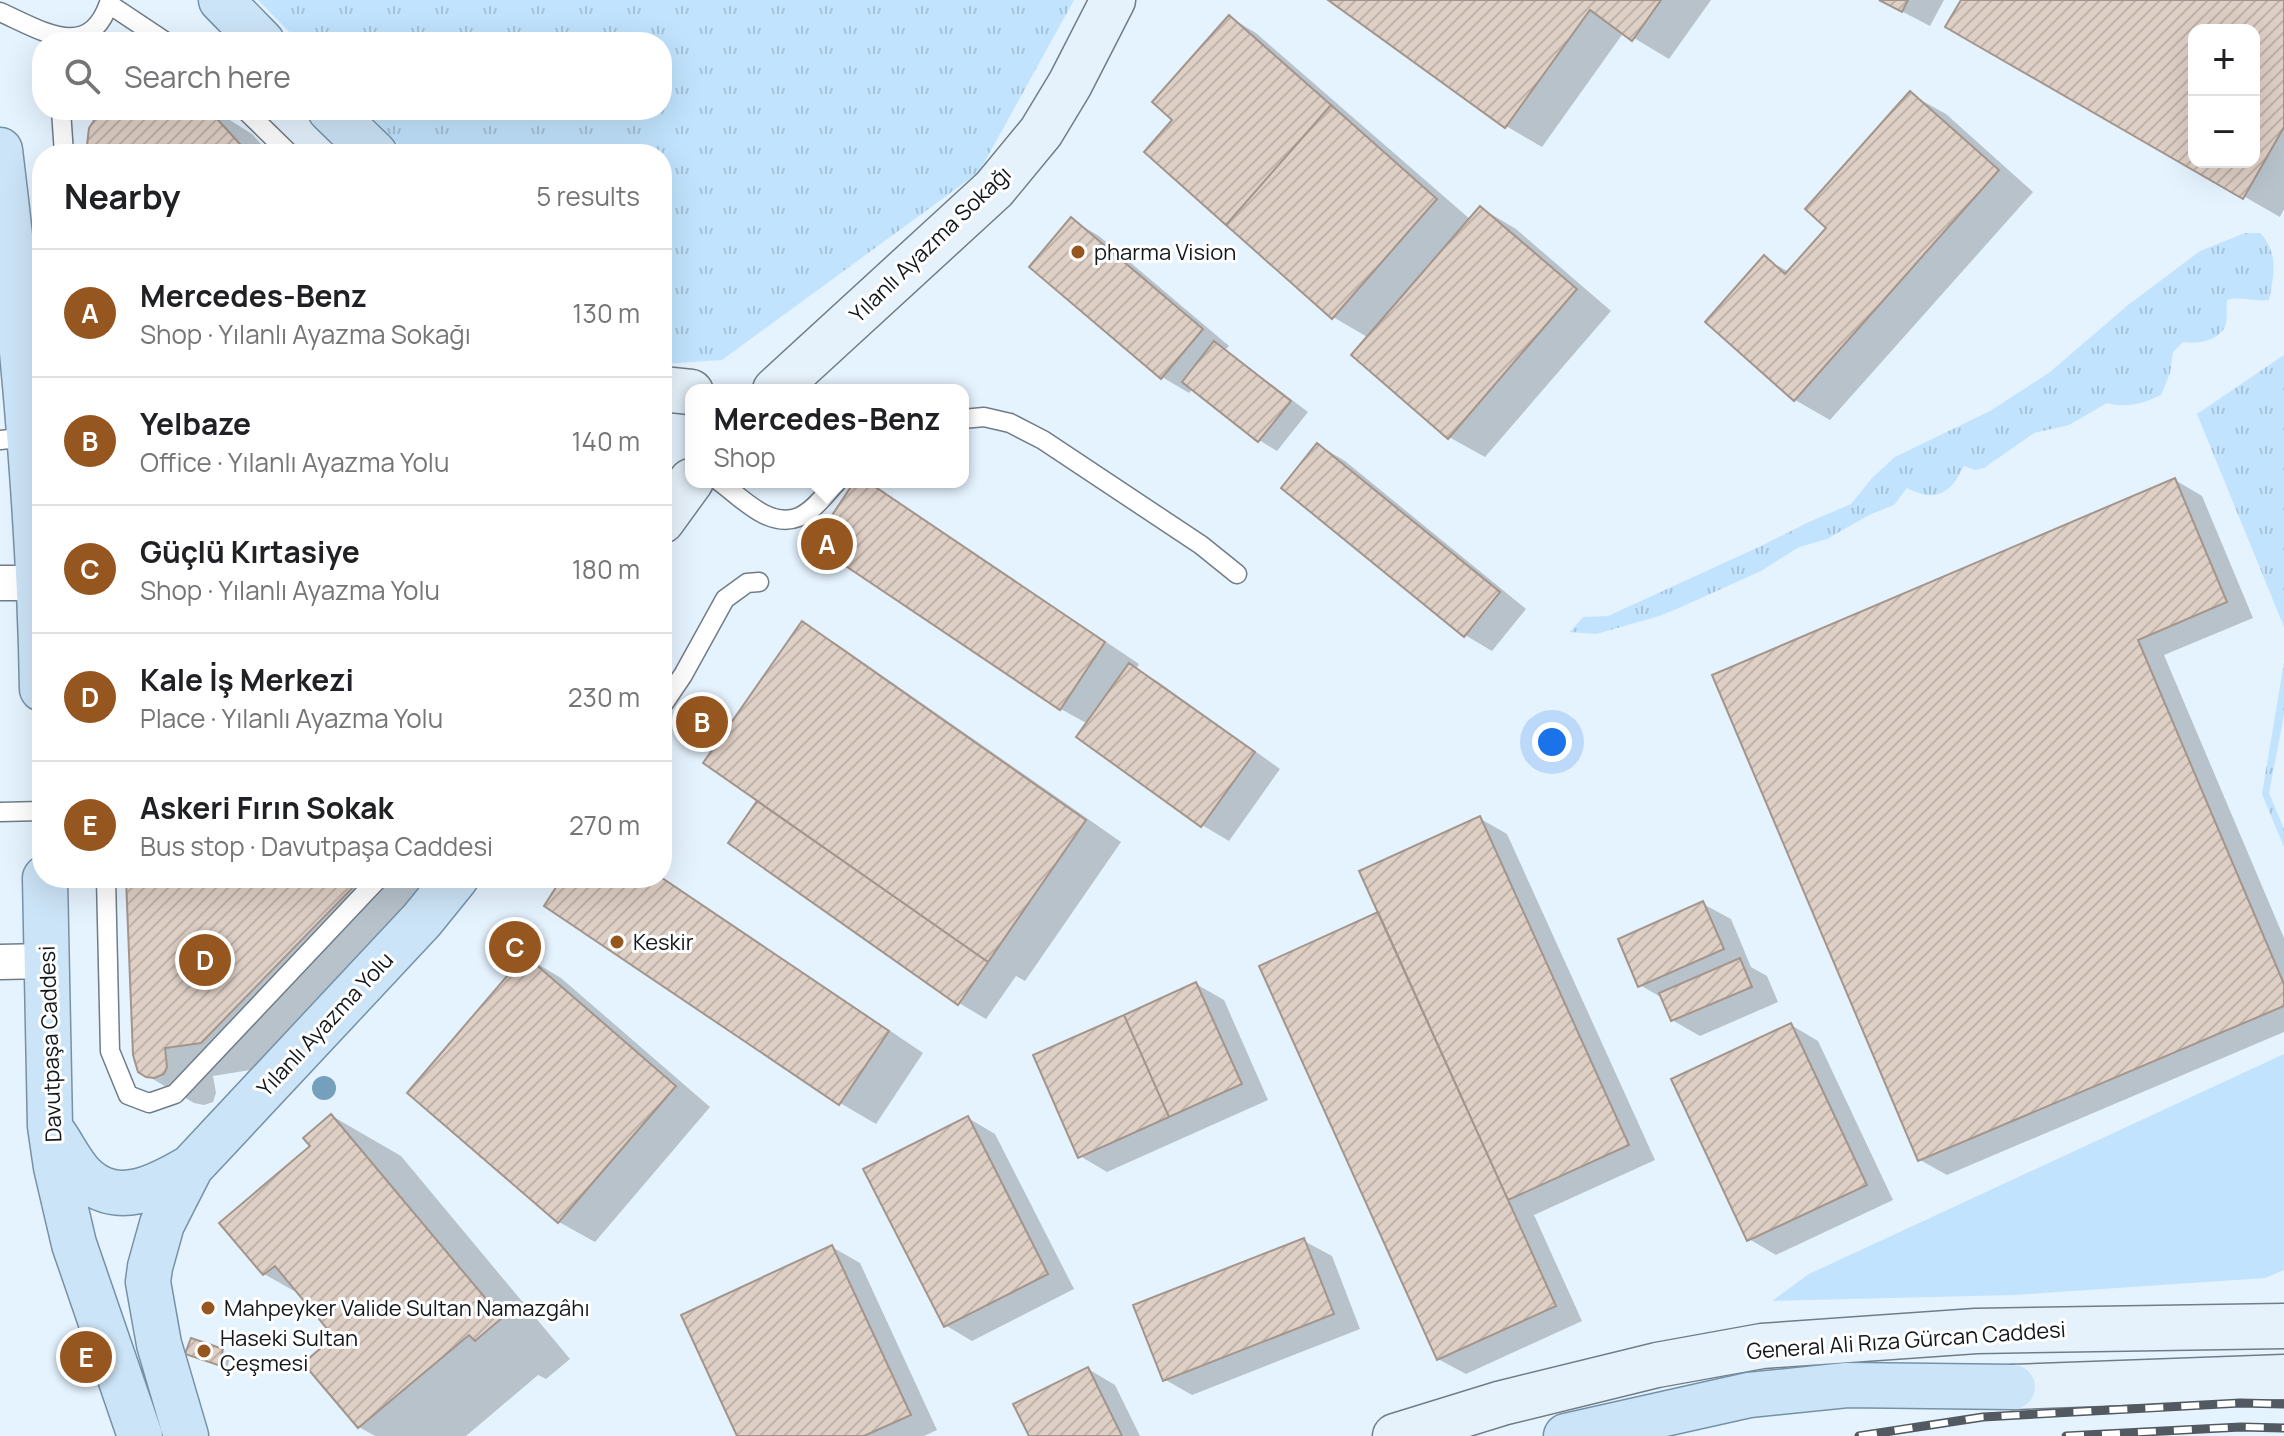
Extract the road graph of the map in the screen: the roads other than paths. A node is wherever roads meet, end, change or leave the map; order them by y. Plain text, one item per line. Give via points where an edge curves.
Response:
1 (221, 0) edge
2 (1113, 0) edge
3 (109, 2) edge
4 (0, 12) edge
5 (44, 32) edge
6 (88, 32) edge
7 (152, 32) edge
8 (252, 32) edge
9 (62, 120) edge
10 (255, 120) edge
11 (340, 120) edge
12 (63, 144) edge
13 (280, 144) edge
14 (365, 144) edge
15 (0, 150) edge
16 (782, 384) edge
17 (969, 418) edge
18 (15, 439) edge
19 (686, 488) edge
20 (728, 488) edge
21 (831, 488) edge
22 (672, 507) edge
23 (1237, 574) dead end
24 (759, 582) dead end
25 (20, 583) edge
26 (32, 641) edge
27 (672, 691) edge
28 (32, 811) edge
29 (0, 812) edge
30 (45, 888) edge
31 (106, 888) edge
32 (371, 888) edge
33 (448, 888) edge
34 (46, 961) junction
35 (0, 962) edge
36 (50, 1126) junction
37 (191, 1167) junction
38 (2284, 1310) edge
39 (2284, 1326) edge
40 (2181, 1327) junction
41 (2284, 1377) edge
42 (2013, 1387) junction
43 (140, 1436) edge
44 (186, 1436) edge
45 (1395, 1436) edge
46 (1566, 1436) edge
47 (1694, 1436) edge

1 - 8 main road
2 - 16 main road, Yılanlı Ayazma Sokağı via 1041,132 994,189
3 - 6 lane via 99,24
3 - 7 lane
4 - 5 lane
9 - 12 lane
10 - 13 lane
11 - 14 main road
15 - 18 main road via 19,315
17 - 23 lane via 1010,423 1043,440
18 - 25 main road
19 - 22 main road
20 - 21 lane via 769,518 782,520 811,509
24 - 27 lane via 747,583 725,599
25 - 26 main road
28 - 29 lane
30 - 34 main road, Davutpaşa Caddesi
31 - 32 lane via 110,1051 128,1095 149,1103 175,1094
33 - 37 main road, Yılanlı Ayazma Yolu
34 - 35 street
34 - 36 main road, Davutpaşa Caddesi
36 - 37 main road via 82,1175 99,1188 125,1194 144,1191
36 - 43 main road, Davutpaşa Caddesi via 74,1244
37 - 44 main road via 162,1224 148,1282 159,1344
38 - 40 main road
39 - 40 main road, General Ali Rıza Gürcan Caddesi
40 - 45 main road, General Ali Rıza Gürcan Caddesi via 1976,1331 1762,1346 1502,1403
41 - 42 main road, General Ali Rıza Gürcan Caddesi
42 - 46 main road, General Ali Rıza Gürcan Caddesi via 1847,1385 1749,1395
42 - 47 main road via 1751,1423

